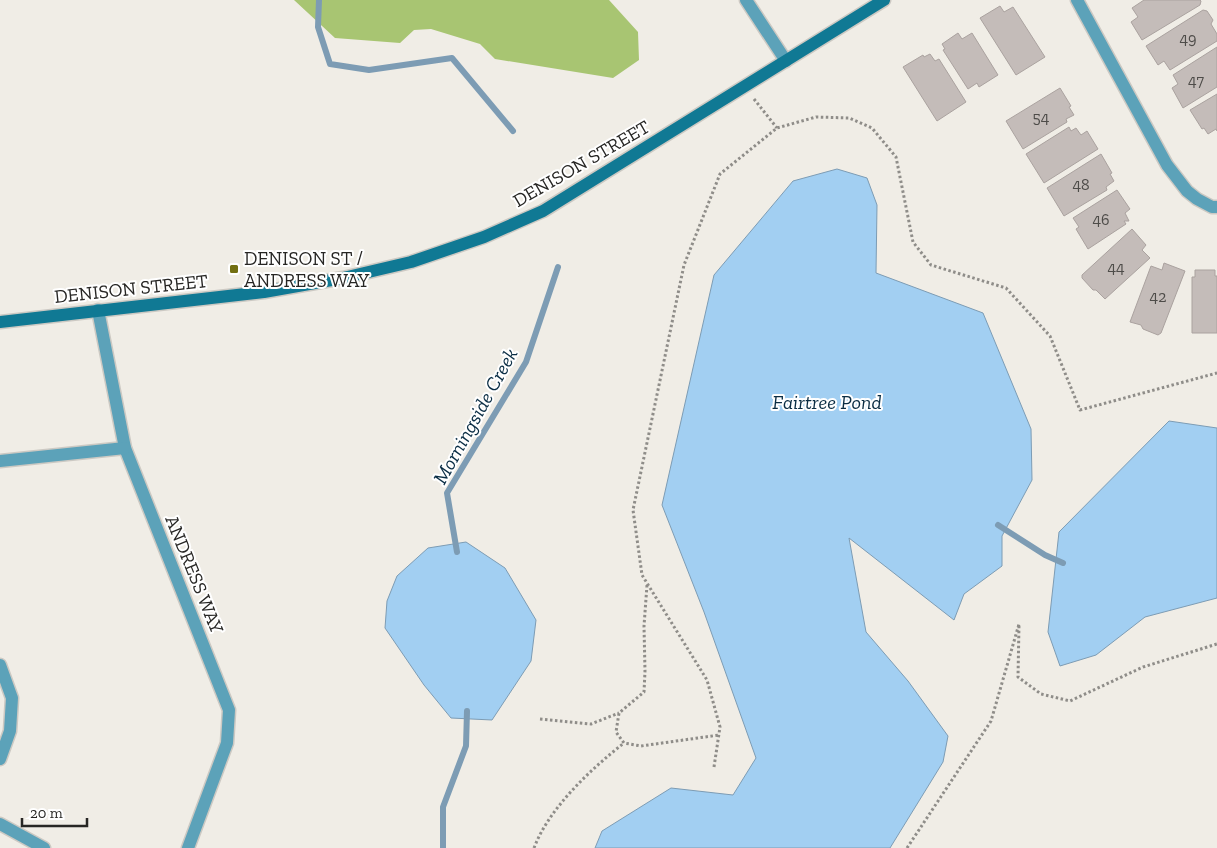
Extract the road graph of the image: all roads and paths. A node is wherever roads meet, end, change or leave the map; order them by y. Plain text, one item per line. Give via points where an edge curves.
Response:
1 (746, 0) edge
2 (884, 0) edge
3 (1077, 0) edge
4 (786, 61) junction
5 (744, 86) junction
6 (777, 128) junction
7 (1217, 207) edge
8 (98, 310) junction
9 (0, 322) edge
10 (1217, 373) edge
11 (125, 448) junction
12 (0, 461) edge
13 (647, 585) junction
14 (1217, 644) edge
15 (0, 665) edge
16 (619, 713) junction
17 (540, 719) dead end
18 (719, 735) junction
19 (624, 743) junction
20 (0, 760) edge
21 (714, 767) dead end
22 (0, 824) edge
23 (44, 848) edge
24 (188, 848) edge
25 (534, 848) edge
26 (907, 848) edge

1 - 4 street
2 - 4 street, DENISON STREET
3 - 7 street via 1167,165 1187,191
4 - 5 street, DENISON STREET
5 - 6 path
5 - 8 street, DENISON STREET via 543,211 484,237 412,262 264,292
6 - 10 path via 816,117 849,118 872,128 896,157 913,242 931,264 1006,288 1050,336 1080,410
6 - 13 path via 720,174 684,265 633,510 642,575
8 - 9 street, DENISON STREET
8 - 11 street, ANDRESS WAY
11 - 12 street
11 - 24 street, ANDRESS WAY via 229,710 226,743
13 - 16 path via 644,692
13 - 18 path via 707,680 720,727
14 - 26 path via 1142,667 1070,700 1041,694 1018,677 1019,624 990,721
15 - 20 street via 12,698 10,731
16 - 17 path via 591,724
16 - 19 path via 616,732
18 - 19 path via 641,746
18 - 21 path
19 - 25 path via 575,788 540,833
22 - 23 street

